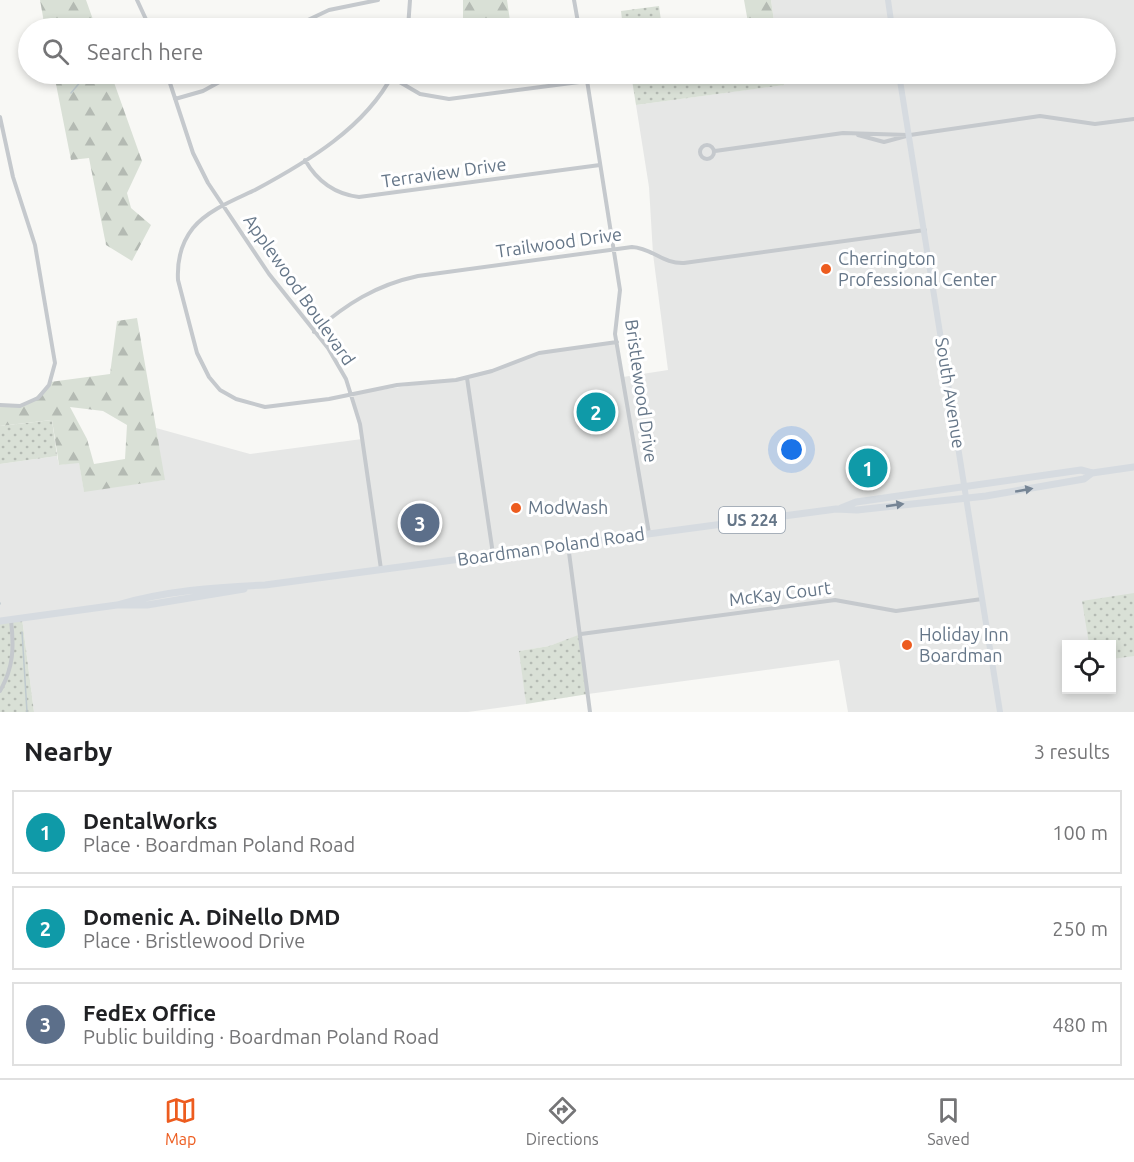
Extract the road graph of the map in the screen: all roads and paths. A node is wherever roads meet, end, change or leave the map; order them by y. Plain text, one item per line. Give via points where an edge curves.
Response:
1 (137, 0) edge
2 (378, 0) edge
3 (410, 0) edge
4 (574, 0) edge
5 (888, 0) edge
6 (145, 18) edge
7 (312, 18) edge
8 (409, 18) edge
9 (577, 18) edge
10 (891, 18) edge
11 (170, 84) edge
12 (216, 84) edge
13 (387, 84) edge
14 (405, 84) edge
15 (564, 84) edge
16 (587, 84) edge
17 (901, 84) edge
18 (175, 99) junction
19 (0, 117) edge
20 (1134, 119) edge
21 (909, 135) junction
22 (715, 151) dead end
23 (305, 160) junction
24 (600, 165) junction
25 (223, 206) junction
26 (926, 230) junction
27 (614, 249) junction
28 (314, 332) junction
29 (617, 342) junction
30 (467, 378) junction
31 (352, 394) junction
32 (0, 405) edge
33 (1134, 467) edge
34 (1092, 473) junction
35 (964, 487) junction
36 (966, 497) junction
37 (836, 509) junction
38 (649, 534) junction
39 (568, 545) junction
40 (493, 555) junction
41 (381, 570) junction
42 (982, 599) junction
43 (11, 619) junction
44 (0, 621) edge
45 (581, 634) junction
46 (0, 691) edge
47 (590, 712) edge
48 (999, 712) edge

1 - 6 street
2 - 7 street via 329,10
3 - 8 street
4 - 9 street
5 - 10 main road
11 - 18 street, Applewood Boulevard
12 - 18 street
13 - 23 street via 361,118
14 - 15 street via 420,94 449,99
16 - 24 street, Bristlewood Drive
17 - 21 main road, South Avenue
18 - 25 street, Applewood Boulevard via 198,165
19 - 32 street via 13,177 35,245 55,363 49,385 38,398 20,406
20 - 21 street via 1095,124 1040,117
21 - 22 street via 843,134
21 - 26 main road, South Avenue
23 - 24 street, Terraview Drive via 328,187 359,197
23 - 25 street
24 - 27 street, Bristlewood Drive
25 - 28 street, Applewood Boulevard
25 - 31 street via 192,229 177,268 197,353 208,377 236,399 265,407
26 - 27 street, Trailwood Drive via 678,263 640,248
26 - 35 main road, South Avenue
27 - 28 street, Trailwood Drive via 398,281 355,299
27 - 29 street, Bristlewood Drive via 620,293 615,321
28 - 31 street, Applewood Boulevard via 337,363
29 - 30 street via 539,353
29 - 38 street, Bristlewood Drive
30 - 31 street
30 - 40 street
31 - 41 street, Applewood Boulevard via 360,424
33 - 34 main road, Boardman Poland Road / US 224
34 - 35 main road, Boardman Poland Road / US 224 via 1081,470
36 -> 34 main road, Boardman Poland Road / US 224 via 1084,479
35 - 36 main road, South Avenue
35 - 37 main road, Boardman Poland Road / US 224 via 856,502
37 -> 36 main road, Boardman Poland Road / US 224 via 858,510
36 - 42 main road, South Avenue
37 - 38 main road, Boardman Poland Road / US 224
38 - 39 main road, Boardman Poland Road / US 224
39 - 40 main road, Boardman Poland Road / US 224
39 - 45 street
40 - 41 main road, Boardman Poland Road / US 224
41 - 43 main road, Boardman Poland Road / US 224 via 146,596 117,605
42 - 45 street, McKay Court via 896,611 835,600
42 - 48 main road, South Avenue
43 - 44 main road, Boardman Poland Road / US 224
43 - 46 street via 12,658
45 - 47 street

